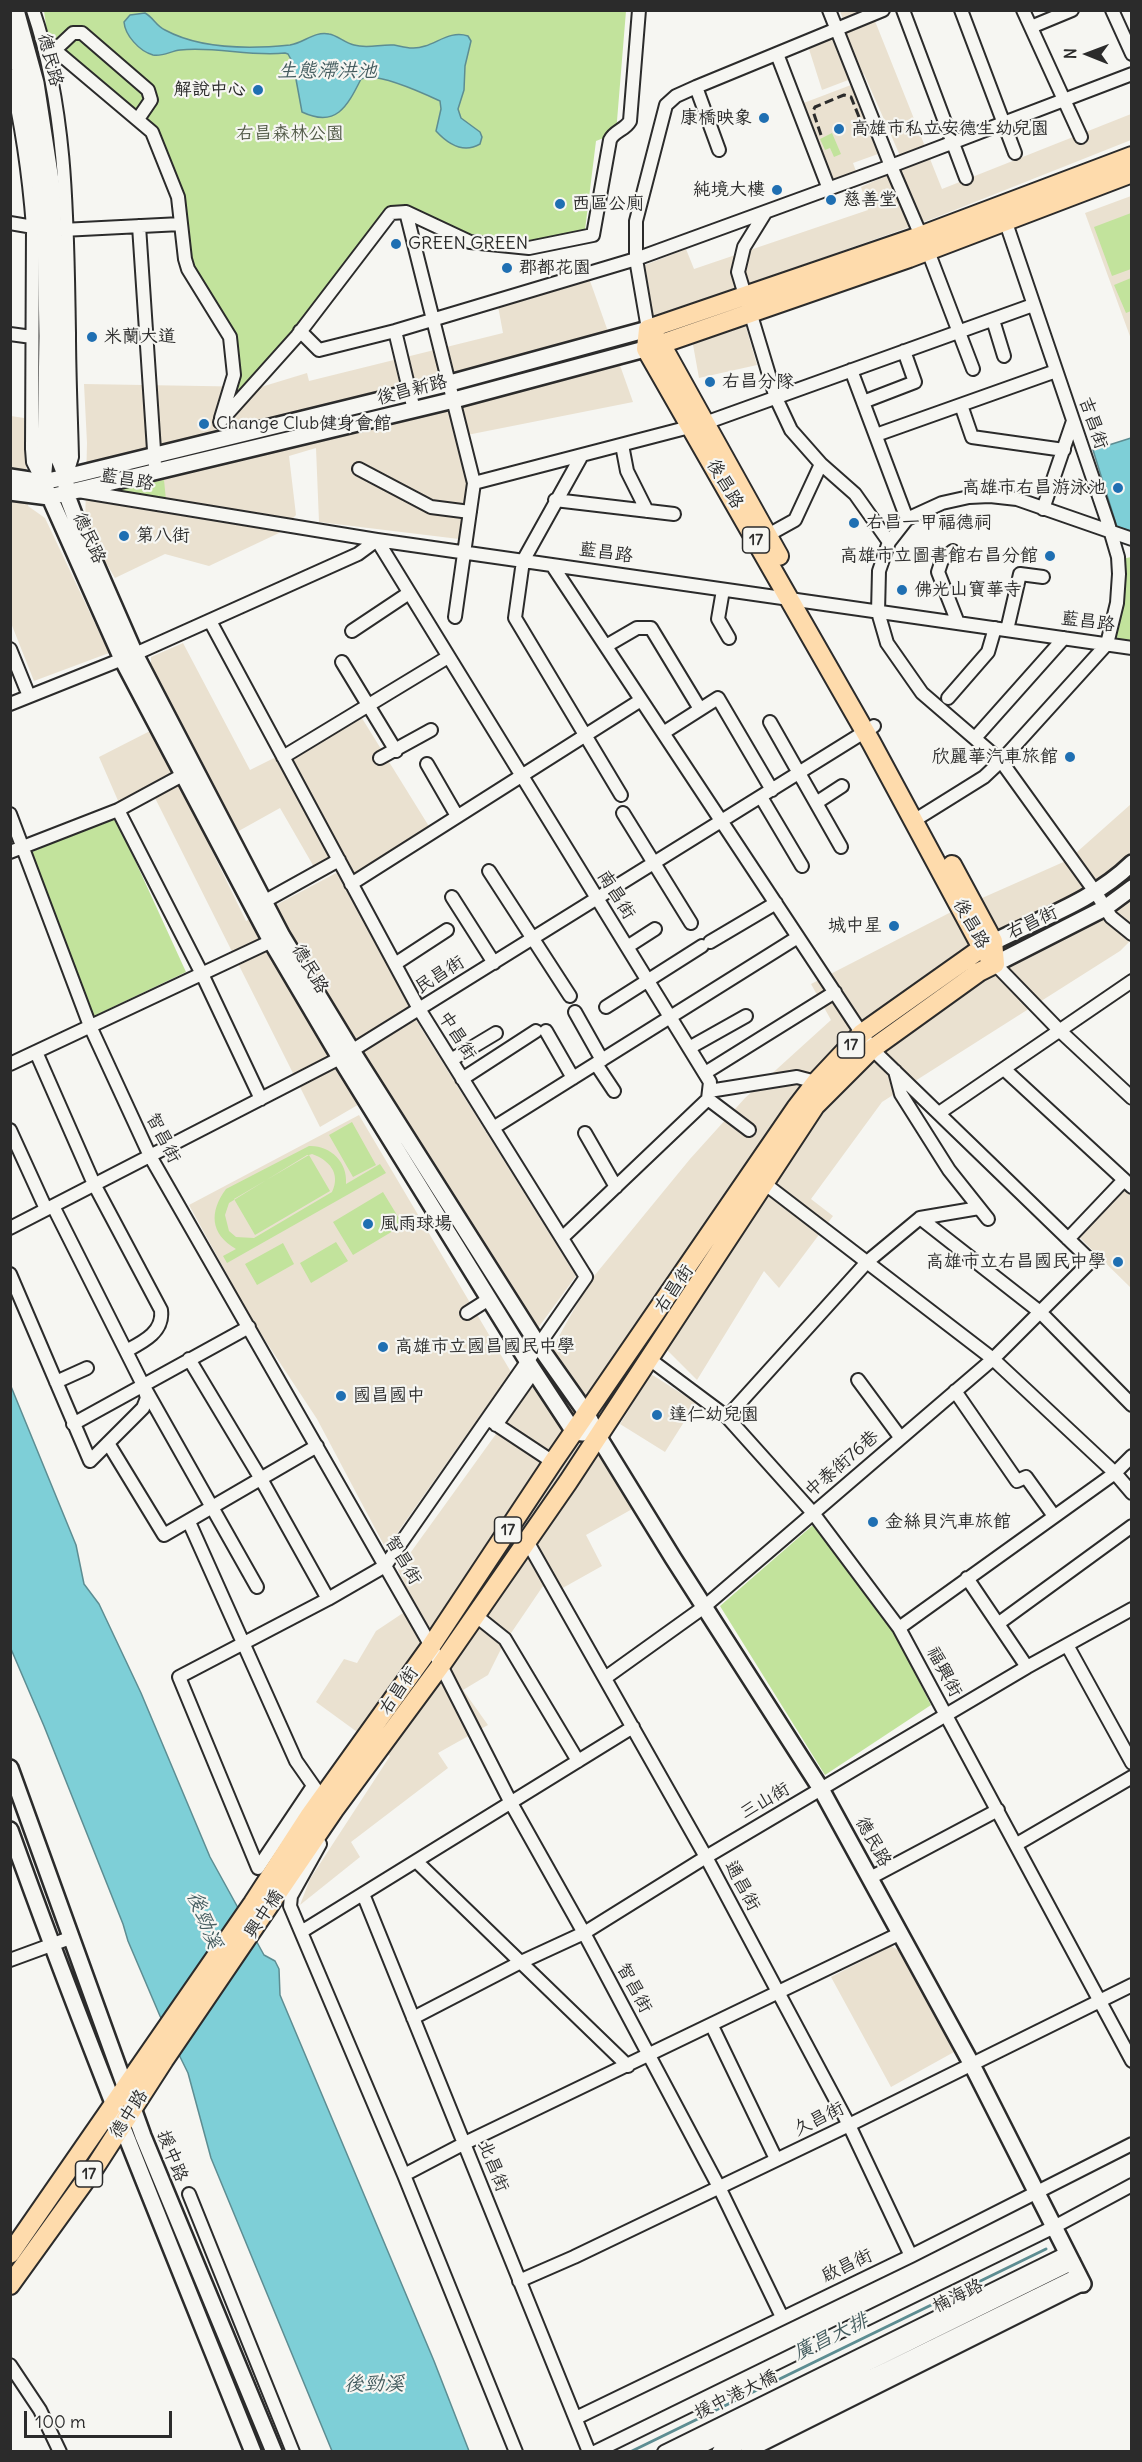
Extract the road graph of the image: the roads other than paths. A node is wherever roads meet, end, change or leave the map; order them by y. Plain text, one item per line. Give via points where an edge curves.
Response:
1 (16, 10) edge
2 (33, 10) edge
3 (639, 10) edge
4 (829, 10) edge
5 (883, 10) edge
6 (903, 10) edge
7 (961, 10) edge
8 (1023, 10) edge
9 (1072, 10) edge
10 (1112, 10) edge
11 (1031, 27) junction
12 (10, 28) edge
13 (837, 29) junction
14 (43, 40) junction
15 (55, 50) junction
16 (777, 54) junction
17 (1131, 54) edge
18 (1131, 74) edge
19 (10, 75) edge
20 (696, 87) junction
21 (1064, 100) junction
22 (138, 119) junction
23 (1004, 123) junction
24 (1081, 137) dead end
25 (953, 143) junction
26 (718, 150) dead end
27 (1016, 153) dead end
28 (1131, 156) edge
29 (891, 166) junction
30 (1131, 173) edge
31 (966, 178) dead end
32 (829, 189) junction
33 (406, 212) junction
34 (766, 212) junction
35 (1002, 214) junction
36 (10, 223) edge
37 (181, 224) junction
38 (139, 226) junction
39 (51, 229) junction
40 (924, 244) junction
41 (636, 259) junction
42 (747, 305) junction
43 (1034, 305) junction
44 (434, 318) junction
45 (993, 320) junction
46 (648, 329) junction
47 (300, 331) junction
48 (395, 331) junction
49 (958, 332) junction
50 (10, 334) edge
51 (32, 337) junction
52 (654, 347) junction
53 (904, 351) junction
54 (1005, 356) dead end
55 (973, 369) dead end
56 (851, 370) junction
57 (1056, 371) junction
58 (450, 383) junction
59 (410, 393) junction
60 (777, 398) junction
61 (454, 400) junction
62 (863, 402) junction
63 (961, 405) junction
64 (414, 410) junction
65 (1073, 421) junction
66 (220, 422) junction
67 (699, 425) junction
68 (876, 435) junction
69 (221, 440) junction
70 (622, 445) junction
71 (1064, 450) junction
72 (582, 455) junction
73 (152, 456) junction
74 (224, 456) junction
75 (821, 464) junction
76 (359, 470) dead end
77 (156, 472) junction
78 (10, 477) edge
79 (66, 477) junction
80 (43, 482) junction
81 (474, 483) junction
82 (10, 492) edge
83 (72, 492) junction
84 (49, 497) junction
85 (555, 500) junction
86 (1043, 509) junction
87 (647, 511) junction
88 (470, 512) junction
89 (674, 514) dead end
90 (907, 519) junction
91 (1111, 533) junction
92 (768, 535) junction
93 (1131, 539) edge
94 (377, 540) junction
95 (889, 542) junction
96 (953, 550) dead end
97 (464, 553) junction
98 (523, 561) junction
99 (552, 565) junction
100 (1043, 577) dead end
101 (723, 590) junction
102 (409, 593) junction
103 (797, 600) junction
104 (878, 612) junction
105 (455, 616) dead end
106 (210, 621) junction
107 (958, 623) junction
108 (1001, 629) junction
109 (352, 631) dead end
110 (729, 638) dead end
111 (1064, 638) junction
112 (1107, 644) junction
113 (606, 646) junction
114 (1131, 648) edge
115 (10, 649) edge
116 (129, 657) junction
117 (448, 657) junction
118 (342, 662) dead end
119 (29, 696) junction
120 (948, 698) dead end
121 (641, 700) junction
122 (10, 704) edge
123 (369, 705) junction
124 (700, 710) junction
125 (770, 722) dead end
126 (869, 729) junction
127 (431, 730) dead end
128 (663, 734) junction
129 (584, 736) junction
130 (975, 738) junction
131 (396, 751) junction
132 (283, 757) junction
133 (380, 758) dead end
134 (1001, 761) junction
135 (427, 764) dead end
136 (189, 772) junction
137 (799, 773) junction
138 (522, 776) junction
139 (842, 786) dead end
140 (772, 790) junction
141 (621, 795) dead end
142 (760, 797) junction
143 (816, 803) junction
144 (118, 810) junction
145 (623, 813) dead end
146 (10, 814) edge
147 (458, 816) junction
148 (920, 817) junction
149 (722, 821) junction
150 (23, 847) junction
151 (841, 847) dead end
152 (10, 852) edge
153 (339, 860) junction
154 (654, 863) junction
155 (1131, 863) edge
156 (802, 866) dead end
157 (489, 871) dead end
158 (351, 884) junction
159 (1131, 888) edge
160 (1096, 892) junction
161 (452, 897) dead end
162 (597, 898) junction
163 (776, 903) junction
164 (259, 905) junction
165 (1105, 908) junction
166 (691, 923) dead end
167 (655, 929) dead end
168 (447, 930) dead end
169 (1131, 934) edge
170 (798, 937) junction
171 (276, 938) junction
172 (532, 939) junction
173 (988, 945) junction
174 (627, 947) junction
175 (494, 963) junction
176 (395, 964) junction
177 (995, 964) junction
178 (202, 974) junction
179 (648, 981) junction
180 (1131, 981) edge
181 (835, 992) junction
182 (570, 996) dead end
183 (606, 1007) dead end
184 (419, 1009) junction
185 (575, 1012) dead end
186 (746, 1016) dead end
187 (670, 1018) junction
188 (90, 1026) junction
189 (1059, 1030) junction
190 (496, 1033) dead end
191 (862, 1033) junction
192 (689, 1048) junction
193 (872, 1049) junction
194 (36, 1052) junction
195 (346, 1054) junction
196 (451, 1060) junction
197 (599, 1062) junction
198 (10, 1064) edge
199 (1004, 1069) junction
200 (896, 1071) junction
201 (705, 1073) junction
202 (573, 1078) junction
203 (462, 1079) junction
204 (816, 1082) junction
205 (614, 1091) dead end
206 (709, 1095) junction
207 (1131, 1098) edge
208 (261, 1099) junction
209 (939, 1113) junction
210 (493, 1128) junction
211 (10, 1130) edge
212 (749, 1130) dead end
213 (585, 1133) dead end
214 (150, 1156) junction
215 (758, 1178) junction
216 (94, 1184) junction
217 (1128, 1184) edge
218 (616, 1187) junction
219 (49, 1208) junction
220 (979, 1208) junction
221 (920, 1218) junction
222 (988, 1219) dead end
223 (10, 1228) edge
224 (562, 1238) junction
225 (1068, 1239) junction
226 (867, 1262) junction
227 (10, 1274) edge
228 (489, 1299) junction
229 (1040, 1312) junction
230 (466, 1313) dead end
231 (249, 1327) junction
232 (539, 1346) junction
233 (126, 1351) junction
234 (648, 1358) junction
235 (189, 1359) junction
236 (993, 1359) junction
237 (531, 1366) junction
238 (87, 1368) dead end
239 (858, 1380) dead end
240 (56, 1382) junction
241 (143, 1384) junction
242 (955, 1391) junction
243 (1131, 1405) edge
244 (587, 1414) junction
245 (727, 1417) junction
246 (492, 1422) junction
247 (74, 1424) junction
248 (574, 1432) junction
249 (598, 1436) junction
250 (900, 1437) junction
251 (108, 1443) junction
252 (317, 1446) junction
253 (1131, 1456) edge
254 (553, 1462) junction
255 (1115, 1473) junction
256 (261, 1479) junction
257 (1131, 1493) edge
258 (213, 1508) junction
259 (813, 1513) junction
260 (1054, 1516) junction
261 (189, 1522) junction
262 (1131, 1526) edge
263 (527, 1541) junction
264 (386, 1566) junction
265 (968, 1578) junction
266 (256, 1587) dead end
267 (328, 1599) junction
268 (704, 1607) junction
269 (1131, 1609) edge
270 (475, 1615) junction
271 (999, 1623) junction
272 (899, 1628) junction
273 (243, 1643) junction
274 (1067, 1645) junction
275 (431, 1646) junction
276 (441, 1665) junction
277 (1027, 1667) junction
278 (604, 1678) junction
279 (947, 1715) junction
280 (633, 1727) junction
281 (578, 1761) junction
282 (1131, 1763) edge
283 (10, 1768) edge
284 (1131, 1777) edge
285 (821, 1789) junction
286 (323, 1798) junction
287 (511, 1803) junction
288 (998, 1810) junction
289 (317, 1821) junction
290 (10, 1830) edge
291 (1017, 1844) junction
292 (706, 1857) junction
293 (416, 1862) junction
294 (870, 1878) junction
295 (363, 1894) junction
296 (301, 1932) junction
297 (584, 1933) junction
298 (901, 1933) junction
299 (70, 1938) junction
300 (51, 1945) junction
301 (10, 1960) edge
302 (519, 1963) junction
303 (1131, 1985) edge
304 (778, 1993) junction
305 (1101, 2001) junction
306 (413, 2018) junction
307 (712, 2026) junction
308 (156, 2042) joint
309 (649, 2056) junction
310 (164, 2060) joint
311 (1131, 2061) edge
312 (971, 2063) junction
313 (628, 2066) junction
314 (125, 2087) junction
315 (113, 2104) junction
316 (133, 2109) junction
317 (849, 2125) junction
318 (121, 2126) junction
319 (465, 2143) junction
320 (1131, 2144) edge
321 (776, 2159) junction
322 (404, 2175) junction
323 (1131, 2185) edge
324 (719, 2187) junction
325 (1037, 2193) junction
326 (189, 2194) dead end
327 (1054, 2226) junction
328 (10, 2254) edge
329 (911, 2256) junction
330 (1075, 2269) junction
331 (519, 2281) junction
332 (10, 2285) edge
333 (782, 2317) junction
334 (859, 2361) junction
335 (10, 2365) edge
336 (870, 2384) junction
337 (576, 2418) junction
338 (60, 2451) edge
339 (253, 2451) edge
340 (274, 2451) edge
341 (293, 2451) edge
342 (516, 2451) edge
343 (589, 2451) edge
344 (595, 2451) edge
345 (663, 2451) edge
346 (687, 2451) edge
347 (720, 2451) edge
348 (747, 2451) edge

1 - 39 street, 德民路 via 44,125
2 - 14 street, 德民路
3 - 33 street via 630,121 610,140 593,235 529,248 470,242
4 - 13 street
5 - 13 street
6 - 25 street
7 - 23 street
8 - 11 street
9 - 11 street
10 - 17 street
11 - 21 street
12 - 39 street, 德民路 via 34,129
13 - 16 street
13 - 29 street
14 - 15 street
14 - 39 street, 德民路 via 58,122
15 - 22 street
15 - 22 street via 74,33 82,33 148,90 151,100
16 - 20 street
16 - 32 street
18 - 21 street
19 - 39 street, 德民路
20 - 26 street
20 - 41 street via 666,105 636,221
21 - 23 street
21 - 24 street
22 - 37 street via 152,132 178,197
23 - 25 street
23 - 27 street
25 - 29 street
25 - 31 street
28 - 35 main road
29 - 32 street
29 - 40 street
30 - 35 main road
32 - 34 street
33 - 44 street
33 - 47 street via 391,213
34 - 41 street
34 - 42 street via 739,258 738,272
35 - 40 main road
35 - 43 street, 吉昌街
36 - 39 street
37 - 38 street
37 - 66 street via 188,269 230,337 234,375
38 - 39 street
38 - 73 street
39 - 51 street, 德民路
39 - 79 street, 德民路 via 59,459
39 - 80 street, 德民路
40 - 42 main road
40 - 49 street
41 - 44 street
41 - 46 street
42 - 46 main road
42 - 52 main road
42 - 60 street
43 - 45 street
43 - 57 street, 吉昌街
44 - 48 street
44 - 58 street
45 - 49 street
45 - 54 street
46 - 52 main road
46 - 58 street, 後昌新路
47 - 48 street via 319,350
47 - 66 street
48 - 59 street
49 - 53 street
49 - 55 street
50 - 51 street
51 - 80 street, 德民路 via 32,449 33,462
52 - 61 street, 後昌新路
52 - 67 main road, 後昌路 / 17
53 - 56 street
53 - 62 street via 915,382
56 - 60 street
56 - 62 street
57 - 63 street
57 - 65 street, 吉昌街
58 - 59 street, 後昌新路
58 - 61 street
59 - 64 street
59 - 69 street, 後昌新路
60 - 67 street
60 - 75 street via 791,430
61 - 64 street, 後昌新路
61 - 81 street
62 - 68 street
63 - 68 street
63 - 71 street via 972,437
64 - 74 street, 後昌新路
65 - 71 street
65 - 91 street, 吉昌街
66 - 69 street
67 - 70 street
67 - 92 main road, 後昌路 / 17
67 - 103 main road, 後昌路 / 17
68 - 90 street
69 - 73 street, 後昌新路
69 - 74 street
70 - 72 street
70 - 87 street via 627,471
71 - 86 street
72 - 81 street
72 - 85 street
73 - 77 street
73 - 79 street, 後昌新路
74 - 77 street, 後昌新路
75 - 92 street via 795,520
75 - 95 street via 855,494
76 - 88 street via 432,507
77 - 83 street, 後昌新路
78 - 80 street
79 - 80 street
79 - 83 street, 德民路
80 - 84 street, 德民路
81 - 88 street
82 - 84 street, 藍昌路
83 - 84 street, 藍昌路
83 - 94 street, 藍昌路
83 - 116 street, 德民路
84 - 116 street, 德民路
85 - 87 street
85 - 98 street
86 - 90 street via 1017,499 969,497 942,503
86 - 91 street
87 - 89 street
88 - 97 street
90 - 95 street
91 - 93 street
91 - 112 street, 吉昌街 via 1119,574
92 - 103 main road, 後昌路 / 17
94 - 97 street, 藍昌路
94 - 102 street, 南昌街
94 - 106 street via 358,554
95 - 104 street via 879,571
96 - 107 street via 942,560 938,572
97 - 98 street, 藍昌路
97 - 105 street
98 - 99 street, 藍昌路
98 - 129 street via 514,618
99 - 101 street, 藍昌路
99 - 113 street
100 - 108 street via 1020,574
101 - 103 street, 藍昌路
101 - 110 street via 718,619
102 - 109 street
102 - 117 street, 南昌街
103 - 104 street, 藍昌路
103 - 126 main road, 後昌路 / 17
104 - 107 street, 藍昌路
104 - 130 street via 887,643 922,693
106 - 116 street
106 - 132 street, 中昌街
107 - 108 street, 藍昌路
108 - 111 street, 藍昌路
108 - 120 street via 988,652
111 - 112 street, 藍昌路
111 - 130 street
112 - 114 street, 藍昌路
112 - 134 street, 吉昌街
113 - 121 street
113 - 124 street via 637,628 651,628
115 - 119 street
116 - 119 street
116 - 136 street, 德民路
117 - 123 street
117 - 138 street, 南昌街
118 - 123 street
119 - 122 street
121 - 128 street
121 - 129 street
123 - 131 street
123 - 132 street
124 - 128 street
124 - 140 street via 718,698
125 - 137 street
126 - 137 street, 民昌街
126 - 148 main road, 後昌路 / 17
127 - 131 street
128 - 149 street
129 - 138 street
129 - 141 street
130 - 134 street
131 - 133 street
132 - 153 street, 中昌街
134 - 148 street, 吉昌街 via 984,777
134 - 160 street
135 - 147 street
136 - 144 street
136 - 164 street, 德民路
137 - 140 street, 民昌街
137 - 143 street
138 - 147 street
138 - 162 street, 南昌街
139 - 143 street
140 - 142 street, 民昌街
142 - 149 street, 民昌街
142 - 156 street
143 - 151 street
144 - 150 street
144 - 178 street
145 - 154 street
146 - 150 street, 智昌街
147 - 158 street
148 - 173 main road, 後昌路 / 17
149 - 154 street, 民昌街
149 - 163 street
150 - 152 street
150 - 188 street, 智昌街
153 - 158 street, 中昌街
153 - 164 street
154 - 162 street, 民昌街
154 - 166 street
155 - 160 street, 右昌街
157 - 172 street
158 - 176 street, 中昌街
159 - 165 street, 右昌街
160 - 165 street
160 - 173 street, 右昌街
161 - 175 street
162 - 172 street, 民昌街
162 - 174 street, 南昌街
163 - 170 street
163 - 179 street
164 - 171 street, 德民路
165 - 169 street
165 - 177 street, 右昌街
167 - 174 street
168 - 176 street
170 - 181 street
170 - 187 street
171 - 178 street
171 - 195 street, 德民路
172 - 175 street, 民昌街
172 - 182 street
173 - 177 main road, 後昌路 / 17
173 - 191 main road, 右昌街 / 17
174 - 179 street, 南昌街
175 - 184 street, 民昌街
176 - 184 street, 中昌街
177 - 189 street
177 - 193 main road, 右昌街 / 17
178 - 188 street
178 - 208 street
179 - 183 street
179 - 187 street, 南昌街
180 - 189 street
181 - 191 street
181 - 201 street
184 - 195 street, 民昌街
184 - 196 street, 中昌街
185 - 197 street
186 - 192 street
187 - 192 street, 南昌街
187 - 197 street
188 - 194 street
188 - 214 street, 智昌街
189 - 199 street
189 - 207 street
190 - 196 street
191 - 193 street
191 - 204 main road, 右昌街 / 17
192 - 201 street, 南昌街
193 - 200 street
193 - 215 main road, 右昌街 / 17 via 815,1106
194 - 198 street
194 - 216 street
195 - 208 street, 民昌街
195 - 228 street, 德民路
195 - 232 street, 德民路
196 - 203 street, 中昌街
197 - 202 street
197 - 205 street
199 - 209 street
199 - 217 street
200 - 209 street
200 - 220 street via 901,1094 949,1170
201 - 206 street, 南昌街 via 710,1082
202 - 203 street via 541,1031
202 - 210 street
203 - 210 street, 中昌街
204 - 206 street via 797,1077
204 - 215 main road, 右昌街 / 17
206 - 212 street
206 - 218 street
208 - 214 street, 民昌街
209 - 225 street
210 - 224 street, 中昌街
211 - 219 street
213 - 218 street
214 - 216 street, 民昌街
214 - 231 street, 智昌街
215 - 226 street
215 - 234 main road, 右昌街 / 17
215 - 244 main road, 右昌街 / 17
216 - 219 street, 民昌街
216 - 233 street via 161,1310 157,1329
217 - 225 street
218 - 224 street
219 - 223 street, 民昌街
219 - 233 street
220 - 221 street
220 - 222 street
221 - 226 street
221 - 229 street
224 - 232 street, 中昌街 via 586,1276
225 - 229 street, 中泰街76巷 via 1092,1261
226 - 236 street
226 - 245 street
227 - 240 street
228 - 230 street
228 - 237 street, 德民路
229 - 236 street, 中泰街76巷
229 - 243 street
231 - 235 street
231 - 252 street, 智昌街
232 - 237 street, 中昌街
232 - 244 street, 德民路
233 - 241 street
234 - 245 street, 福興街
234 - 249 main road, 右昌街 / 17
235 - 241 street
235 - 256 street
236 - 242 street, 中泰街76巷
236 - 255 street
237 - 246 street, 中昌街
237 - 248 street, 德民路
238 - 240 street
239 - 250 street
240 - 247 street
241 - 247 street
241 - 251 street via 147,1398 143,1408
241 - 258 street
242 - 250 street, 中泰街76巷
242 - 260 street via 1017,1481 1026,1477
244 - 248 main road, 右昌街 / 17
244 - 249 street, 德民路
245 - 259 street, 福興街
246 - 254 street
246 - 264 street, 中昌街
247 - 251 street via 90,1461
248 - 249 street
248 - 254 main road, 右昌街 / 17
249 - 263 main road, 右昌街 / 17
249 - 268 street, 德民路
250 - 259 street, 中泰街76巷
251 - 261 street via 164,1535
252 - 256 street
252 - 264 street, 智昌街
253 - 255 street
254 - 275 main road, 右昌街 / 17
255 - 257 street
255 - 260 street
256 - 258 street
256 - 267 street
258 - 261 street
258 - 266 street
259 - 268 street, 中泰街76巷
259 - 272 street, 福興街
260 - 265 street
261 - 273 street
262 - 271 street
263 - 270 main road, 右昌街 / 17
263 - 278 street, 通昌街
264 - 267 street
264 - 275 street, 智昌街
265 - 271 street
265 - 272 street
267 - 273 street
268 - 278 street, 中泰街76巷
268 - 285 street, 德民路
269 - 274 street, 三山街
270 - 276 main road, 右昌街 / 17
270 - 281 street via 505,1639
271 - 277 street
272 - 279 street, 福興街
273 - 286 street via 296,1761
273 - 286 street via 179,1677 258,1868
274 - 277 street, 三山街
274 - 282 street
275 - 276 street, 智昌街
275 - 286 main road, 右昌街 / 17
276 - 286 main road, 右昌街 / 17
276 - 287 street, 智昌街
277 - 279 street, 三山街
278 - 280 street, 通昌街
279 - 285 street, 三山街
279 - 288 street, 福興街
280 - 281 street
280 - 292 street, 通昌街
281 - 287 street
283 - 299 street, 援中路
284 - 291 street
285 - 292 street, 三山街
285 - 294 street, 德民路
286 - 289 main road, 右昌街 / 17
286 - 296 street via 332,1824 291,1896 290,1906
287 - 293 street
287 - 297 street, 智昌街
288 - 291 street, 福興街
288 - 294 street
289 - 308 main road, 興中橋 / 17
289 - 310 main road, 興中橋 / 17
290 - 300 street, 援中路
291 - 305 street, 福興街
292 - 297 street, 三山街
292 - 304 street, 通昌街
293 - 295 street
293 - 302 street
294 - 298 street, 德民路
295 - 296 street
295 - 306 street, 北昌街
296 - 322 street
297 - 302 street, 三山街
297 - 309 street, 智昌街
298 - 304 street
298 - 312 street, 德民路
299 - 300 street
299 - 314 street, 援中路
300 - 301 street
300 - 315 street, 援中路
302 - 306 street, 三山街
302 - 313 street
303 - 305 street, 久昌街
304 - 307 street
304 - 317 street, 通昌街
305 - 311 street, 福興街
305 - 312 street, 久昌街
306 - 319 street, 北昌街
307 - 309 street
307 - 321 street
308 - 314 main road, 德中路 / 17
309 - 313 street
309 - 324 street, 智昌街
310 - 316 main road, 德中路 / 17
312 - 317 street, 久昌街
312 - 325 street, 德民路
313 - 319 street
314 - 315 main road, 德中路 / 17
314 - 316 street, 援中路
315 - 318 street, 援中路
315 - 328 main road, 德中路 / 17
316 - 318 main road, 德中路 / 17
316 - 340 street, 援中路
317 - 321 street, 久昌街
317 - 329 street, 通昌街
318 - 332 main road, 德中路 / 17
318 - 339 street, 援中路
319 - 322 street
319 - 331 street, 北昌街
320 - 325 street, 啟昌街
321 - 324 street, 久昌街
322 - 342 street
323 - 327 street
324 - 331 street, 久昌街
324 - 333 street, 智昌街
325 - 327 street, 德民路
325 - 329 street, 啟昌街
326 - 341 street
327 - 330 street, 德民路
327 - 344 street
329 - 333 street, 啟昌街
330 - 334 street, 楠海路
330 - 336 street, 楠海路
331 - 337 street, 北昌街
333 - 337 street, 啟昌街
334 - 345 street, 援中港大橋
334 - 346 street, 援中港大橋
335 - 338 street via 40,2410
336 - 347 street
336 - 348 street
337 - 343 street, 北昌街

